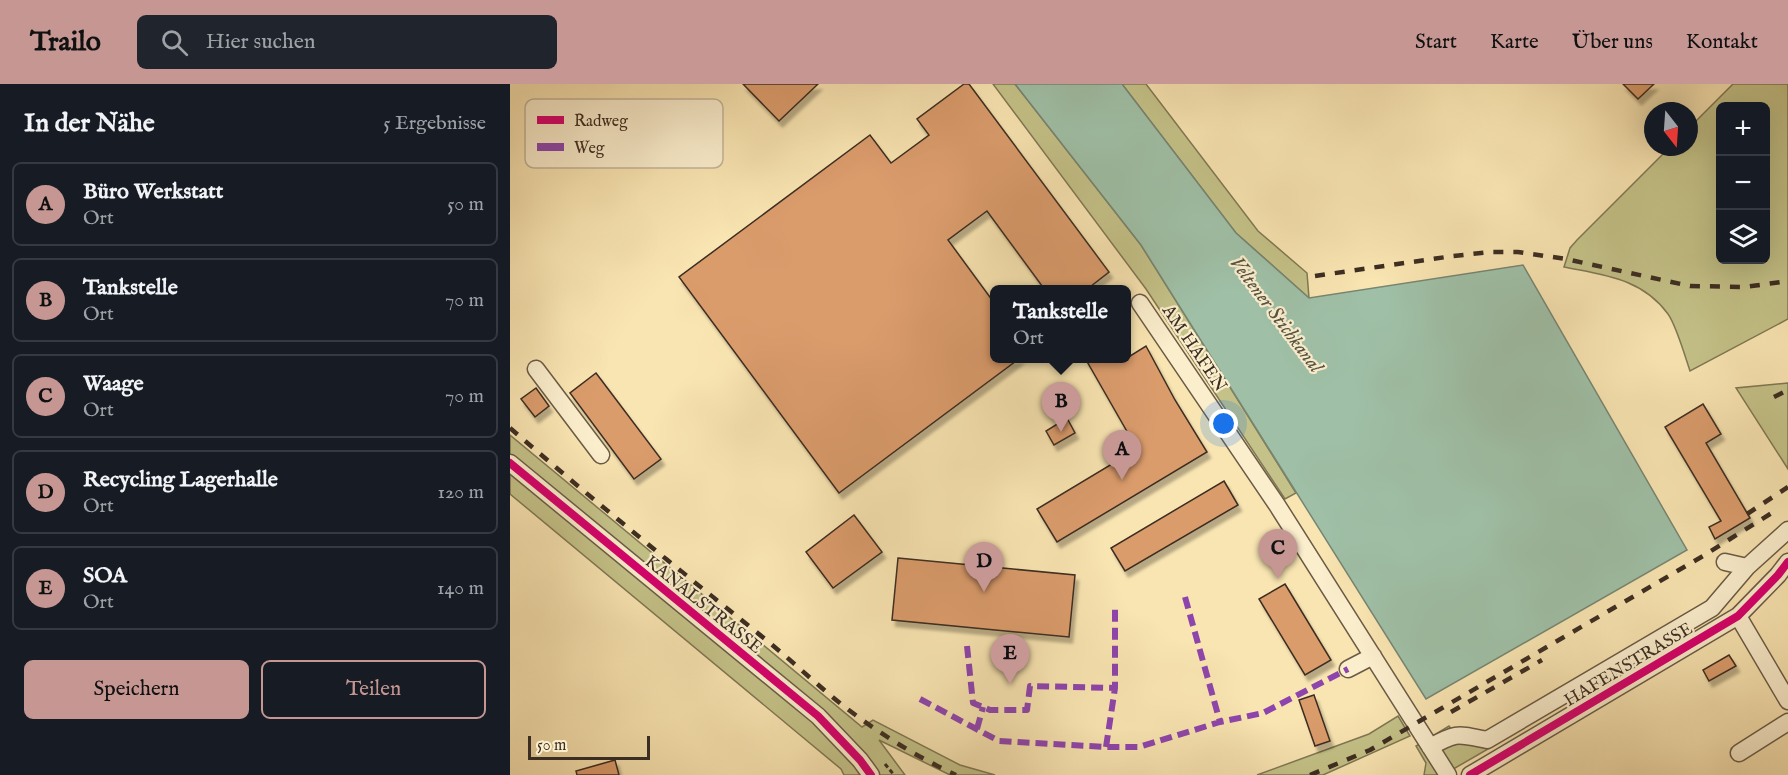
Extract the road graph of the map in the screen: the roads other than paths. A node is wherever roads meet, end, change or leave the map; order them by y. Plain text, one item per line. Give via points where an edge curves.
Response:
1 (1140, 303) dead end
2 (536, 369) dead end
3 (601, 455) dead end
4 (510, 464) edge
5 (1788, 530) edge
6 (1725, 562) dead end
7 (1788, 562) edge
8 (1748, 567) junction
9 (1738, 616) junction
10 (1373, 656) junction
11 (1348, 669) dead end
12 (1788, 701) edge
13 (1788, 722) edge
14 (1428, 744) junction
15 (1739, 753) dead end
16 (871, 775) edge
17 (1448, 775) edge
18 (1470, 775) edge

1 - 10 street, AM HAFEN via 1278,505 1290,534
2 - 3 street
4 - 16 street, KANALSTRASSE via 818,716
5 - 8 street
6 - 8 street
7 - 9 street, HAFENSTRASSE
8 - 14 street via 1712,608 1486,740 1451,735
9 - 12 street
9 - 18 street, HAFENSTRASSE
10 - 11 street
10 - 14 street, AM HAFEN
13 - 15 street
14 - 17 street

